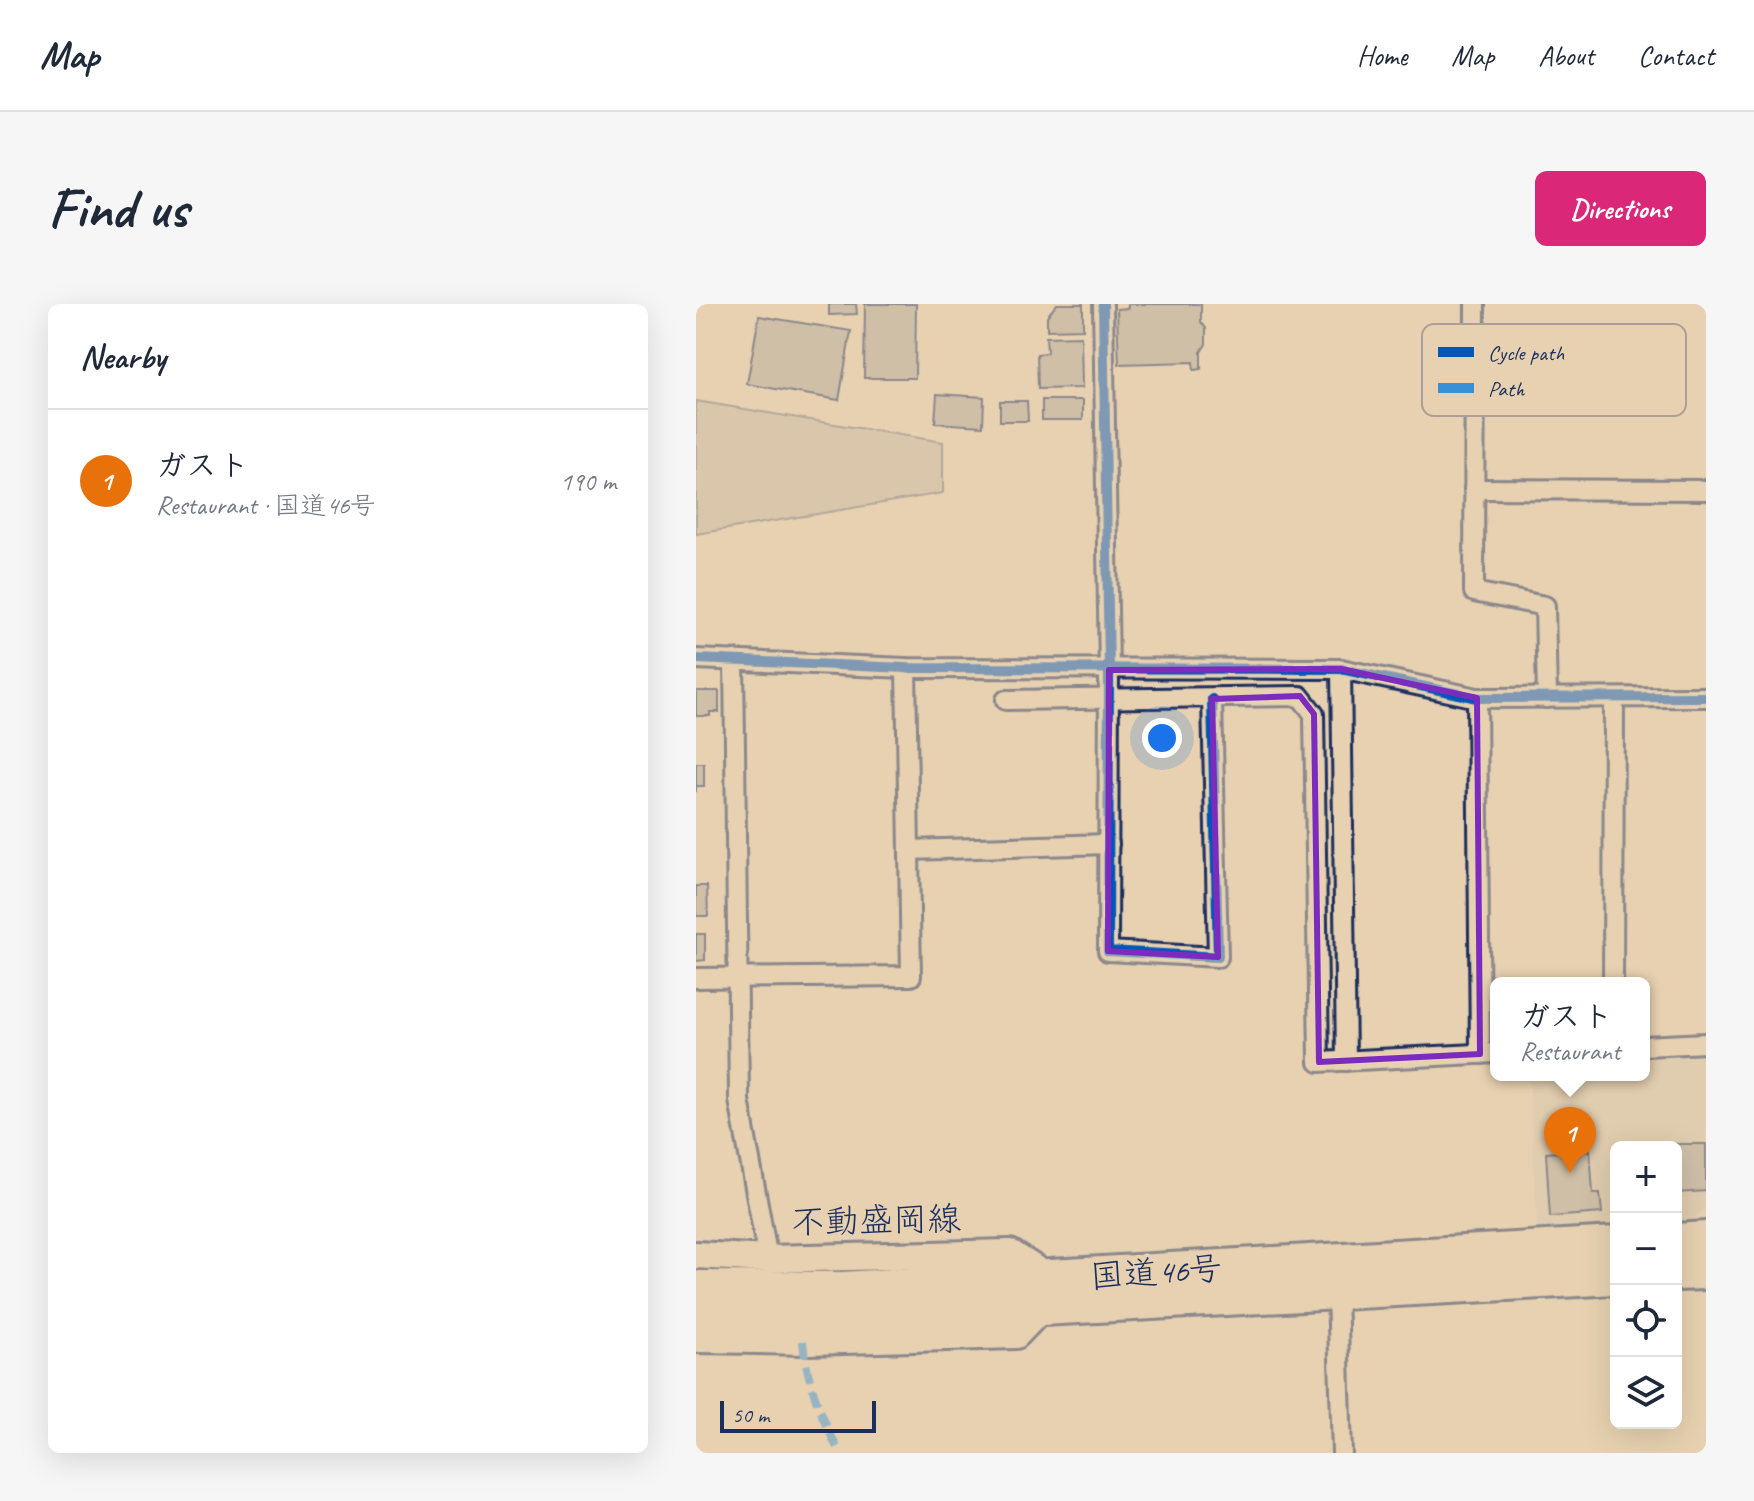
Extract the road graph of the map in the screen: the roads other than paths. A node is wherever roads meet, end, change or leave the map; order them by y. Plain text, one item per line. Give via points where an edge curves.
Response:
1 (1103, 304) edge
2 (1475, 304) edge
3 (1475, 324) edge
4 (1474, 416) edge
5 (1474, 489) junction
6 (1706, 490) edge
7 (696, 659) edge
8 (734, 660) junction
9 (906, 668) junction
10 (1341, 669) junction
11 (1109, 670) junction
12 (1706, 697) edge
13 (1477, 698) junction
14 (1547, 698) junction
15 (1109, 699) junction
16 (1212, 699) junction
17 (1614, 699) junction
18 (1006, 700) dead end
19 (1109, 844) junction
20 (909, 850) junction
21 (1613, 977) edge
22 (696, 978) edge
23 (737, 979) junction
24 (1706, 1043) edge
25 (1650, 1046) edge
26 (1488, 1054) edge
27 (1346, 1061) junction
28 (1706, 1239) edge
29 (1682, 1241) edge
30 (1610, 1245) edge
31 (768, 1259) junction
32 (1706, 1272) edge
33 (1682, 1273) edge
34 (1610, 1277) edge
35 (1046, 1293) junction
36 (1337, 1294) junction
37 (698, 1299) edge
38 (1342, 1453) edge

1 - 11 street
2 - 3 street
4 - 5 street
5 - 6 street
5 - 14 street via 1474,592 1545,606
7 - 8 street
8 - 9 street
8 - 23 street
9 - 11 street
9 - 20 street
10 - 11 street
10 - 13 street
10 - 27 street
11 - 15 street
12 - 17 street
13 - 14 street
13 - 26 street
14 - 17 street
15 - 16 street
15 - 18 street
15 - 19 street
16 - 19 street via 1218,957 1108,951
16 - 27 street via 1300,696 1314,714 1319,1062
17 - 21 street
19 - 20 street
20 - 23 street via 911,976
22 - 23 street
23 - 31 street via 739,1100
24 - 25 street
26 - 27 street
28 - 29 highway
30 - 35 highway, 国道46号
31 - 35 main road, 不動盛岡線 via 1010,1253
31 - 37 main road, 不動盛岡線
32 - 33 highway
34 - 36 highway, 国道46号
35 - 36 highway, 国道46号
35 - 37 highway, 国道46号 via 836,1314
36 - 38 street

